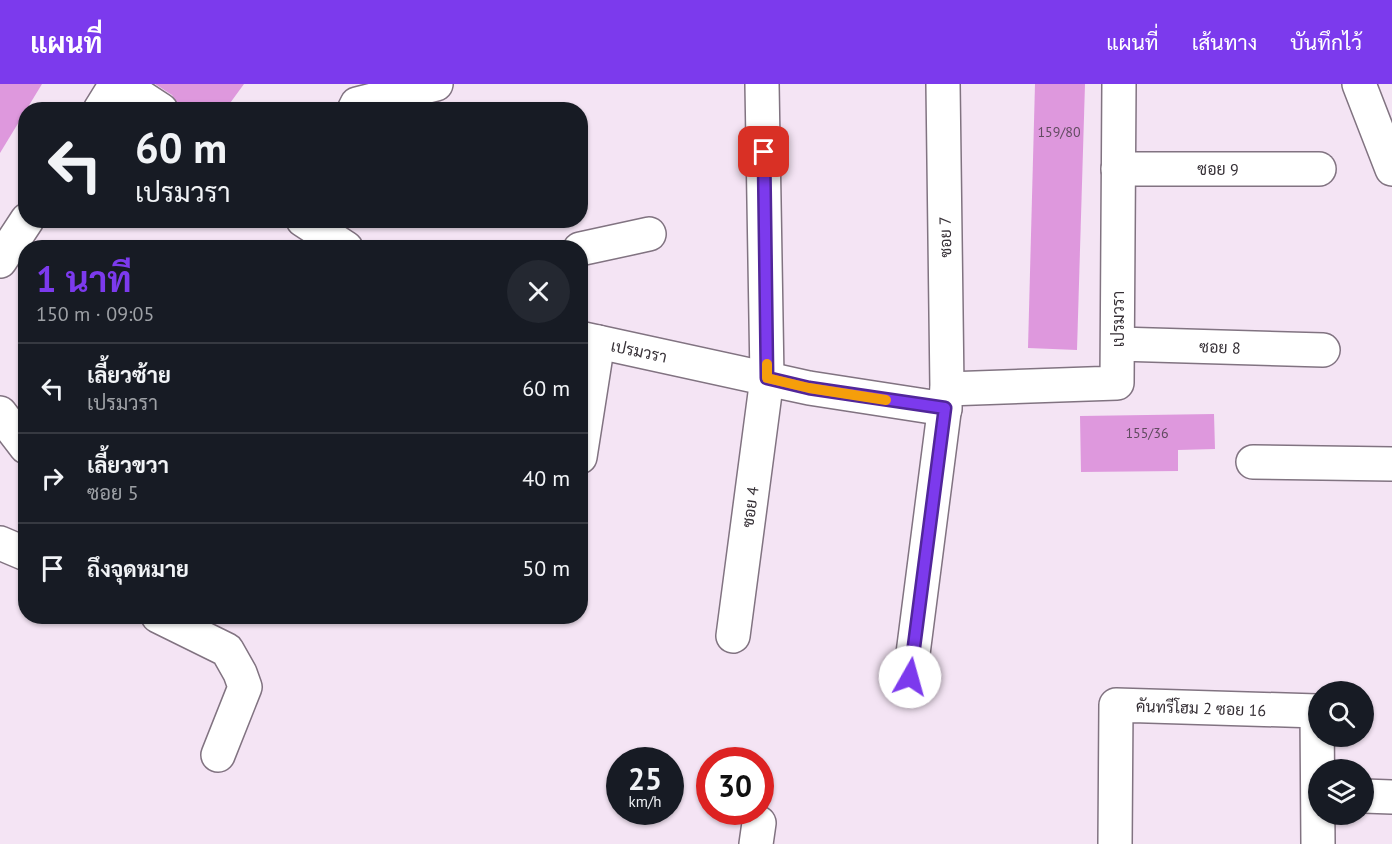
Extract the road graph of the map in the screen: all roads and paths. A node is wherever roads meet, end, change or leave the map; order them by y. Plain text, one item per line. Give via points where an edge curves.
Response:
1 (116, 84) edge
2 (121, 84) edge
3 (436, 84) edge
4 (762, 84) edge
5 (943, 84) edge
6 (1119, 84) edge
7 (1359, 84) edge
8 (105, 102) edge
9 (149, 102) edge
10 (365, 102) edge
11 (1118, 169) junction
12 (1318, 169) dead end
13 (1392, 170) edge
14 (22, 228) edge
15 (315, 228) edge
16 (649, 234) dead end
17 (334, 240) edge
18 (588, 247) edge
19 (0, 261) edge
20 (589, 340) edge
21 (1118, 344) junction
22 (1323, 350) dead end
23 (767, 378) junction
24 (946, 399) junction
25 (0, 413) edge
26 (18, 437) edge
27 (1253, 462) dead end
28 (1392, 464) edge
29 (0, 543) edge
30 (18, 551) edge
31 (174, 624) edge
32 (733, 636) dead end
33 (910, 677) dead end
34 (218, 755) dead end
35 (1318, 759) edge
36 (1374, 796) edge
37 (1392, 797) edge
38 (1318, 825) edge
39 (1115, 844) edge
40 (1318, 844) edge

1 - 8 street
2 - 9 street
3 - 10 street
4 - 23 street, ซอย 4
5 - 24 street, ซอย 7
6 - 11 street, เปรมวรา
7 - 13 street
11 - 12 street, ซอย 9
11 - 21 street, เปรมวรา
14 - 19 street
15 - 17 street
16 - 18 street
20 - 23 street, เปรมวรา
21 - 22 street, ซอย 8
21 - 24 street, เปรมวรา via 1118,383
23 - 24 street, เปรมวรา via 809,388
23 - 32 street, ซอย 4
24 - 33 street, ซอย 7
25 - 26 street
27 - 28 street
29 - 30 street
31 - 34 street via 227,650 240,673 244,687
35 - 39 street, คันทรีโฮม 2 ซอย 16 via 1317,711 1116,705
36 - 37 street
38 - 40 street

